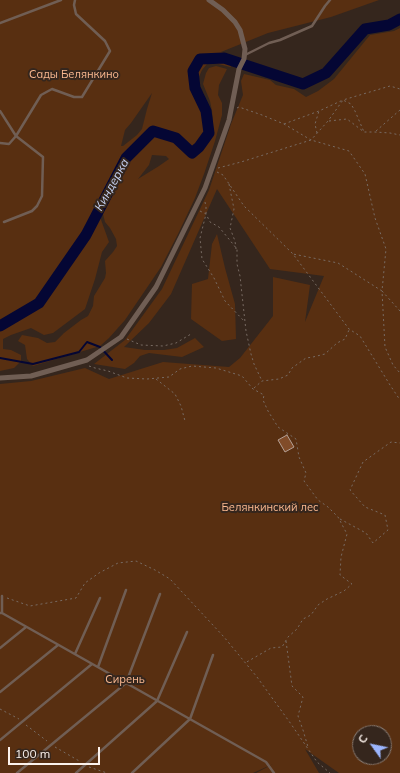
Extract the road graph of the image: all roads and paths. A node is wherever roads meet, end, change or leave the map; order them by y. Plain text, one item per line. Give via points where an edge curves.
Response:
1 (61, 0) edge
2 (75, 0) edge
3 (209, 0) edge
4 (330, 0) edge
5 (0, 23) edge
6 (244, 57) junction
7 (400, 89) edge
8 (343, 100) junction
9 (0, 110) edge
10 (319, 110) junction
11 (400, 110) edge
12 (231, 111) junction
13 (328, 121) junction
14 (284, 124) junction
15 (364, 132) junction
16 (375, 132) junction
17 (317, 134) junction
18 (16, 136) junction
19 (400, 136) edge
20 (311, 140) junction
21 (0, 143) edge
22 (211, 170) junction
23 (229, 183) junction
24 (202, 193) junction
25 (195, 209) junction
26 (206, 214) junction
27 (4, 222) dead end
28 (237, 249) junction
29 (293, 254) junction
30 (382, 291) junction
31 (400, 311) edge
32 (245, 322) junction
33 (349, 329) junction
34 (190, 334) dead end
35 (121, 337) junction
36 (79, 362) junction
37 (400, 373) edge
38 (0, 378) edge
39 (155, 378) junction
40 (262, 381) junction
41 (253, 389) junction
42 (400, 400) edge
43 (185, 421) dead end
44 (400, 443) edge
45 (339, 519) junction
46 (126, 590) dead end
47 (160, 594) dead end
48 (2, 596) joint
49 (100, 598) dead end
50 (1, 613) edge
51 (26, 627) junction
52 (187, 632) dead end
53 (286, 640) junction
54 (58, 645) junction
55 (0, 648) edge
56 (75, 654) junction
57 (213, 655) dead end
58 (245, 663) junction
59 (92, 664) junction
60 (98, 667) junction
61 (126, 683) junction
62 (0, 692) edge
63 (157, 700) junction
64 (190, 719) junction
65 (0, 740) edge
66 (308, 749) junction
67 (17, 773) edge
68 (76, 773) edge
69 (132, 773) edge
70 (274, 773) edge
71 (330, 773) edge

1 - 5 lane
2 - 18 lane via 76,14 105,41 110,51 82,97 74,97 52,89 41,95
3 - 6 street via 223,10 240,30 245,49
4 - 6 lane via 312,26 269,43
6 - 12 street via 239,69
7 - 8 path via 390,86
8 - 10 path
8 - 13 path
8 - 15 path via 351,104
9 - 18 lane
10 - 14 path
10 - 17 path via 315,124
11 - 16 path
12 - 14 path via 239,107
12 - 22 street
13 - 15 path via 347,119
13 - 17 path
14 - 20 path
15 - 16 path
16 - 19 path
17 - 20 path
18 - 21 lane via 9,144
18 - 27 lane via 43,157 42,196 32,211
20 - 22 path
20 - 30 path via 349,151 365,174 375,218 386,249
22 - 23 path via 223,175
22 - 24 street
23 - 28 path via 234,209 230,228
23 - 29 path via 244,206
24 - 25 street
24 - 26 path
25 - 26 path
25 - 35 street via 156,287
26 - 28 path via 210,222 219,227
26 - 32 path via 200,238 202,259 225,301
28 - 32 path
29 - 30 path via 338,263
29 - 33 path
30 - 31 path
30 - 37 path via 385,347 393,365
32 - 40 path via 250,354
33 - 40 path via 345,339 325,354 306,358 292,368 288,375 279,379
33 - 42 path via 360,336
34 - 35 path via 176,343 163,346 141,345
35 - 36 street
36 - 38 street via 31,376
36 - 39 path via 127,378
39 - 41 path via 169,377 180,369 192,366 216,368 242,376
39 - 43 path via 175,394
40 - 41 path
41 - 45 path via 264,395 263,400 278,427 296,439 299,457 306,473 304,481 318,500
44 - 45 path via 391,442 363,462 350,490 365,507 385,515 388,530 374,543 366,533
45 - 53 path via 347,534 341,557 340,575 352,584 318,605 312,615 303,619
46 - 60 lane
47 - 61 lane
48 - 50 lane
48 - 58 path via 30,606 76,598 85,583 98,573 118,563 136,561 170,580
49 - 56 lane
50 - 51 lane
51 - 54 lane
51 - 55 lane
52 - 63 lane
53 - 58 path via 282,647 271,648
53 - 66 path via 292,686 303,697 298,716
54 - 56 lane
54 - 62 lane
56 - 59 lane
57 - 64 lane
58 - 66 path
59 - 60 lane
59 - 65 lane
60 - 61 lane
61 - 63 lane
61 - 67 lane
63 - 64 lane
63 - 68 lane
64 - 69 lane
64 - 70 lane via 266,762
66 - 71 path via 317,762

